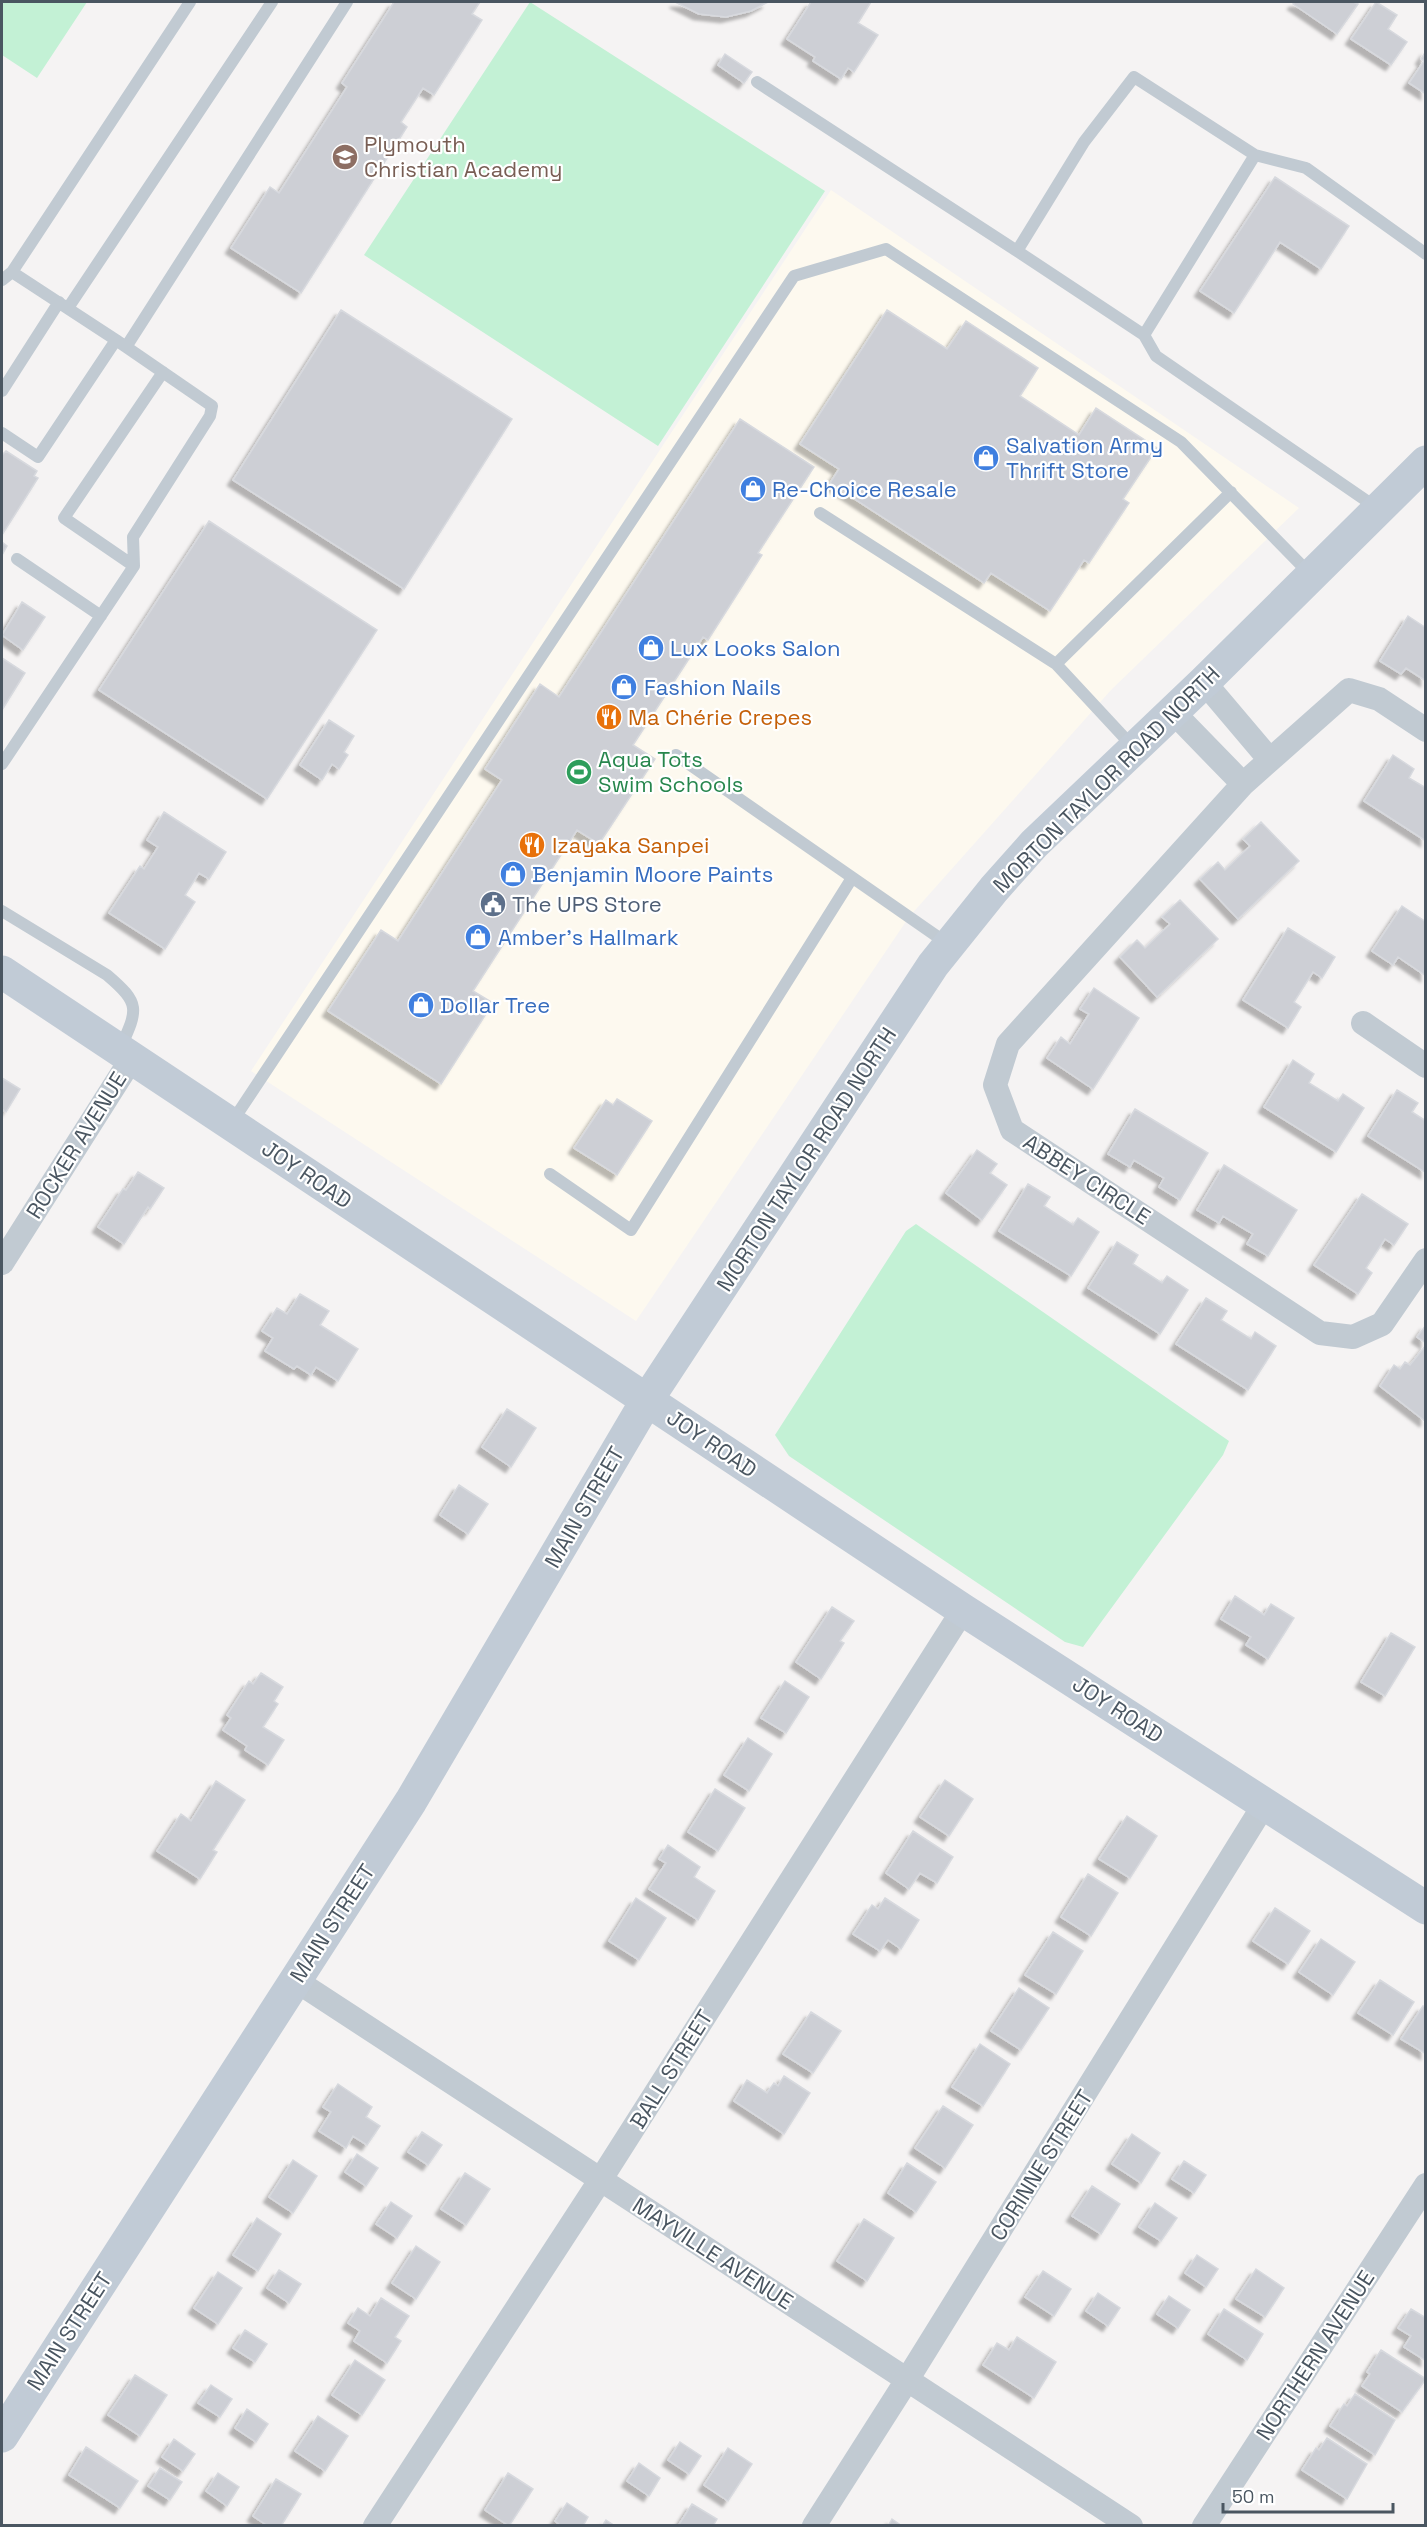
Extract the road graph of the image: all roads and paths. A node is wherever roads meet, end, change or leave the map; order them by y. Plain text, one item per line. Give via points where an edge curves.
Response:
1 (190, 2) edge
2 (272, 2) edge
3 (347, 2) edge
4 (757, 82) dead end
5 (1255, 155) junction
6 (1017, 251) junction
7 (1425, 254) edge
8 (12, 272) junction
9 (2, 280) edge
10 (64, 305) junction
11 (1144, 335) junction
12 (121, 343) junction
13 (163, 372) junction
14 (2, 391) edge
15 (2, 433) edge
16 (1425, 462) edge
17 (1231, 492) junction
18 (1379, 510) junction
19 (820, 513) dead end
20 (17, 559) dead end
21 (134, 566) junction
22 (1312, 576) junction
23 (101, 616) junction
24 (1056, 664) junction
25 (1204, 682) junction
26 (1173, 712) junction
27 (1425, 730) edge
28 (1136, 749) junction
29 (676, 755) dead end
30 (1270, 760) junction
31 (2, 764) edge
32 (1243, 784) junction
33 (852, 878) junction
34 (2, 911) edge
35 (949, 944) junction
36 (2, 972) edge
37 (1363, 1023) dead end
38 (126, 1054) junction
39 (1425, 1066) edge
40 (231, 1123) junction
41 (550, 1174) dead end
42 (1425, 1260) edge
43 (2, 1263) edge
44 (646, 1400) junction
45 (963, 1610) junction
46 (1265, 1803) junction
47 (1425, 1908) edge
48 (295, 1980) junction
49 (601, 2179) junction
50 (1425, 2185) edge
51 (907, 2380) junction
52 (2, 2436) edge
53 (375, 2526) edge
54 (814, 2526) edge
55 (1131, 2526) edge
56 (1204, 2526) edge

1 - 8 lane
2 - 10 lane
3 - 12 lane
4 - 6 lane
5 - 6 lane via 1134,77 1084,142
5 - 7 lane via 1306,168
5 - 11 lane
6 - 11 lane
8 - 9 lane
8 - 10 lane
10 - 12 lane
10 - 14 lane
11 - 18 lane via 1156,356
12 - 13 lane
12 - 15 lane via 38,457
13 - 21 lane via 212,406 210,417 133,537
13 - 21 lane via 64,518
16 - 18 street, MORTON TAYLOR ROAD NORTH
17 - 22 lane
17 - 24 lane
17 - 40 lane via 1181,442 886,249 794,276
18 - 22 street, MORTON TAYLOR ROAD NORTH
19 - 24 lane
20 - 23 lane
21 - 23 lane
22 - 25 street, MORTON TAYLOR ROAD NORTH
23 - 31 lane
24 - 28 lane
25 - 26 street, MORTON TAYLOR ROAD NORTH
25 - 30 street
26 - 28 street, MORTON TAYLOR ROAD NORTH
26 - 32 street
27 - 30 street, ABBEY CIRCLE via 1378,699 1349,690
28 - 35 street, MORTON TAYLOR ROAD NORTH via 1034,844
29 - 33 lane
30 - 32 street, ABBEY CIRCLE
32 - 42 street, ABBEY CIRCLE via 1008,1044 995,1085 1012,1130 1320,1333 1353,1336 1382,1324
33 - 35 lane
33 - 41 lane via 631,1230
34 - 38 lane via 122,988 133,1002
35 - 44 street, MORTON TAYLOR ROAD NORTH
36 - 38 street, JOY ROAD
37 - 39 street
38 - 40 street, JOY ROAD
38 - 43 street, ROCKER AVENUE
40 - 44 street, JOY ROAD
44 - 45 street, JOY ROAD
44 - 48 street, MAIN STREET via 411,1801
45 - 46 street, JOY ROAD
45 - 49 street, BALL STREET
46 - 47 street, JOY ROAD
46 - 51 street, CORINNE STREET
48 - 49 street, MAYVILLE AVENUE
48 - 52 street, MAIN STREET
49 - 51 street, MAYVILLE AVENUE
49 - 53 street, BALL STREET
50 - 56 street, NORTHERN AVENUE
51 - 54 street, CORINNE STREET
51 - 55 street, MAYVILLE AVENUE

